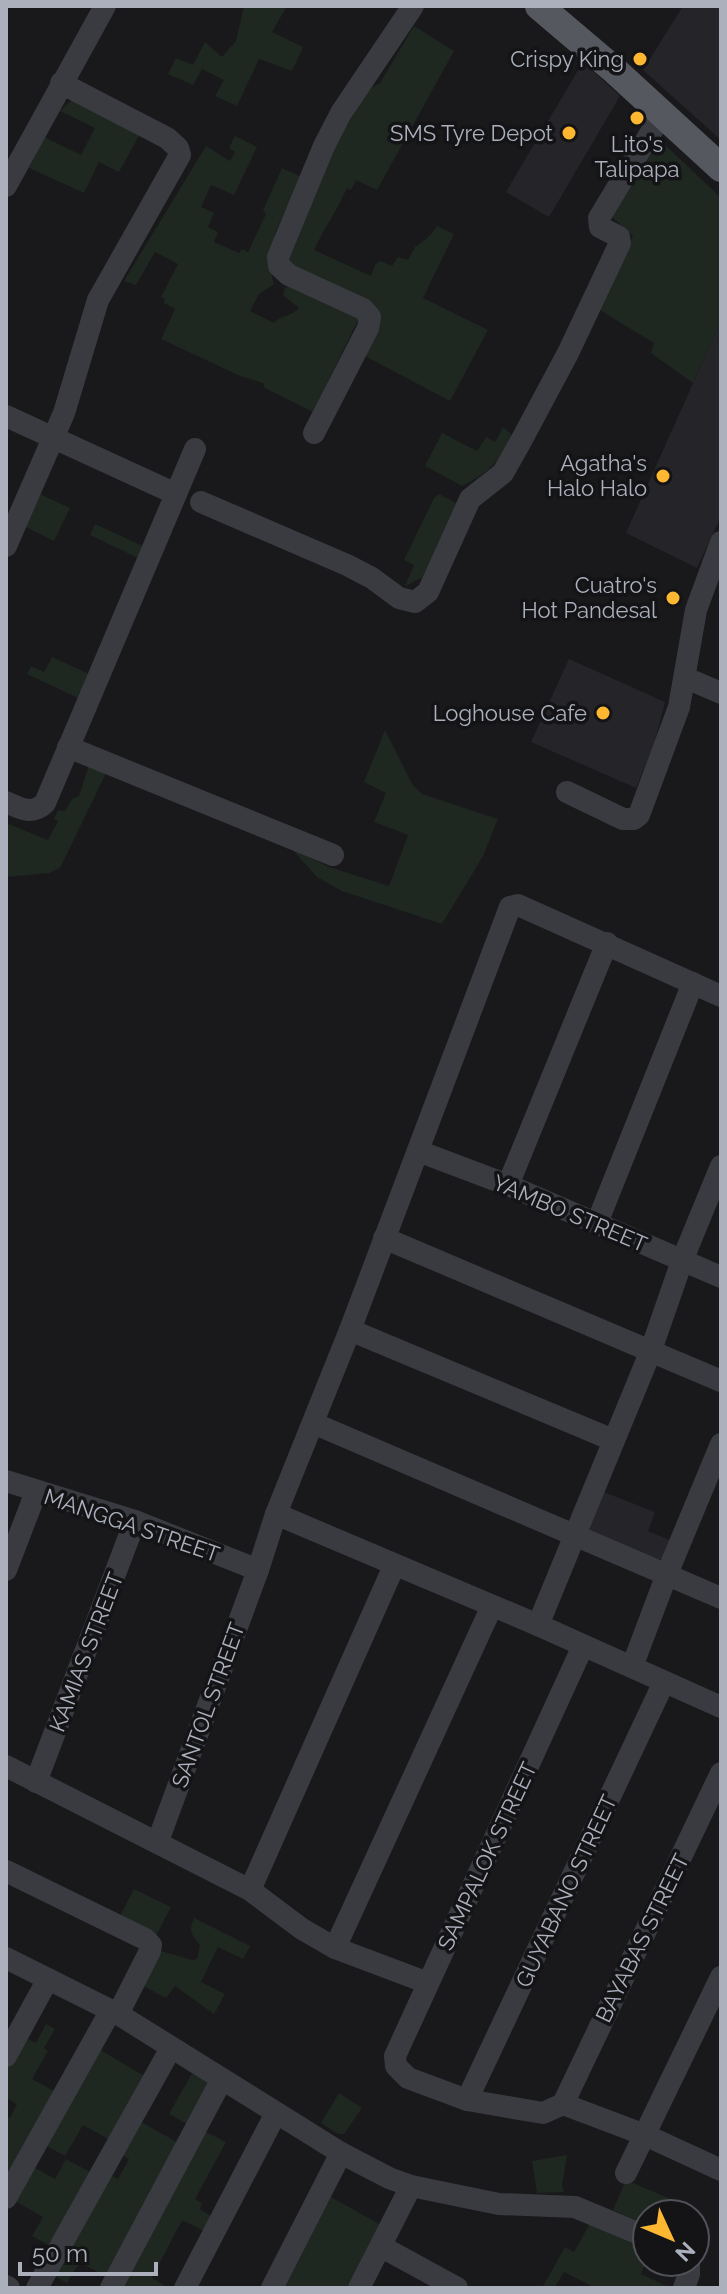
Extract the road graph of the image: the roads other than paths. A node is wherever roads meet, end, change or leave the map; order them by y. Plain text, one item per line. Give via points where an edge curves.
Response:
1 (105, 6) edge
2 (413, 6) edge
3 (539, 6) edge
4 (61, 83) junction
5 (662, 114) junction
6 (721, 168) edge
7 (6, 186) edge
8 (6, 416) edge
9 (314, 433) dead end
10 (53, 438) junction
11 (195, 449) dead end
12 (176, 494) junction
13 (201, 502) dead end
14 (721, 542) edge
15 (6, 546) edge
16 (686, 678) junction
17 (721, 693) edge
18 (68, 747) junction
19 (567, 792) dead end
20 (6, 802) edge
21 (333, 855) dead end
22 (607, 943) junction
23 (693, 983) junction
24 (721, 996) edge
25 (418, 1151) junction
26 (721, 1166) edge
27 (508, 1185) junction
28 (597, 1223) junction
29 (384, 1238) junction
30 (682, 1261) junction
31 (721, 1277) edge
32 (350, 1330) junction
33 (650, 1353) junction
34 (721, 1381) edge
35 (313, 1423) junction
36 (613, 1440) junction
37 (721, 1444) edge
38 (6, 1481) edge
39 (713, 1487) edge
40 (36, 1492) junction
41 (276, 1514) junction
42 (135, 1521) junction
43 (575, 1535) junction
44 (394, 1566) junction
45 (6, 1570) edge
46 (258, 1570) junction
47 (667, 1574) junction
48 (721, 1598) edge
49 (492, 1606) junction
50 (538, 1625) junction
51 (583, 1646) junction
52 (632, 1667) junction
53 (664, 1682) junction
54 (721, 1707) edge
55 (6, 1766) edge
56 (721, 1773) edge
57 (36, 1782) junction
58 (158, 1841) junction
59 (6, 1871) edge
60 (250, 1890) junction
61 (335, 1948) junction
62 (6, 1958) edge
63 (721, 1977) edge
64 (48, 1979) junction
65 (428, 1983) junction
66 (114, 2012) junction
67 (171, 2048) junction
68 (6, 2056) edge
69 (222, 2079) junction
70 (467, 2100) junction
71 (563, 2104) junction
72 (276, 2113) junction
73 (645, 2135) junction
74 (341, 2153) junction
75 (721, 2170) edge
76 (626, 2173) dead end
77 (411, 2186) junction
78 (6, 2198) edge
79 (631, 2230) edge
80 (382, 2247) junction
81 (37, 2288) edge
82 (111, 2288) edge
83 (185, 2288) edge
84 (272, 2288) edge
85 (359, 2288) edge
86 (457, 2288) edge

1 - 4 street
2 - 9 street via 341,113 278,257 286,273 370,317
3 - 5 main road
4 - 7 street
4 - 10 street via 167,138 180,155 98,300
5 - 6 main road
5 - 13 street via 599,218 600,227 619,237 620,243 568,353 506,469 470,499 422,599 399,598 347,565
8 - 10 street
10 - 12 street
10 - 15 street
11 - 12 street
12 - 18 street
14 - 16 street via 696,610
16 - 17 street
16 - 19 street via 639,815 623,819
18 - 20 street via 43,806 30,811
18 - 21 street
22 - 23 street
22 - 25 street, SANTOL STREET via 518,905 510,907
22 - 27 street
23 - 24 street
23 - 28 street
25 - 27 street, YAMBO STREET
25 - 29 street, SANTOL STREET
26 - 30 street
27 - 28 street, YAMBO STREET
28 - 30 street, YAMBO STREET
29 - 32 street, SANTOL STREET
29 - 33 street
30 - 31 street, YAMBO STREET
30 - 33 street
32 - 35 street, SANTOL STREET
32 - 36 street
33 - 34 street
33 - 36 street
35 - 41 street, SANTOL STREET
35 - 43 street
36 - 43 street
37 - 39 street
38 - 40 street, MANGGA STREET
39 - 47 street
40 - 42 street, MANGGA STREET
40 - 45 street
41 - 44 street
41 - 46 street, SANTOL STREET
42 - 46 street, MANGGA STREET
42 - 57 street, KAMIAS STREET
43 - 47 street
43 - 50 street
44 - 49 street
44 - 60 street
46 - 58 street, SANTOL STREET
47 - 48 street
47 - 52 street
49 - 50 street
49 - 61 street
50 - 51 street
51 - 52 street
51 - 65 street, SAMPALOK STREET
52 - 53 street
53 - 54 street
53 - 70 street, GUYABANO STREET
55 - 57 street
56 - 71 street, BAYABAS STREET
57 - 58 street
58 - 60 street
59 - 66 street via 151,1945
60 - 61 street
61 - 65 street
62 - 64 street
63 - 73 street
64 - 66 street
64 - 68 street
65 - 70 street, SAMPALOK STREET via 395,2056 396,2066 408,2078
66 - 67 street
66 - 78 street
67 - 69 street
67 - 81 street
69 - 72 street
69 - 82 street
70 - 71 street via 543,2113
71 - 73 street
72 - 74 street
72 - 83 street
73 - 75 street
73 - 76 street
74 - 77 street
74 - 84 street
77 - 79 street via 513,2206 575,2207
77 - 80 street
80 - 85 street
80 - 86 street

